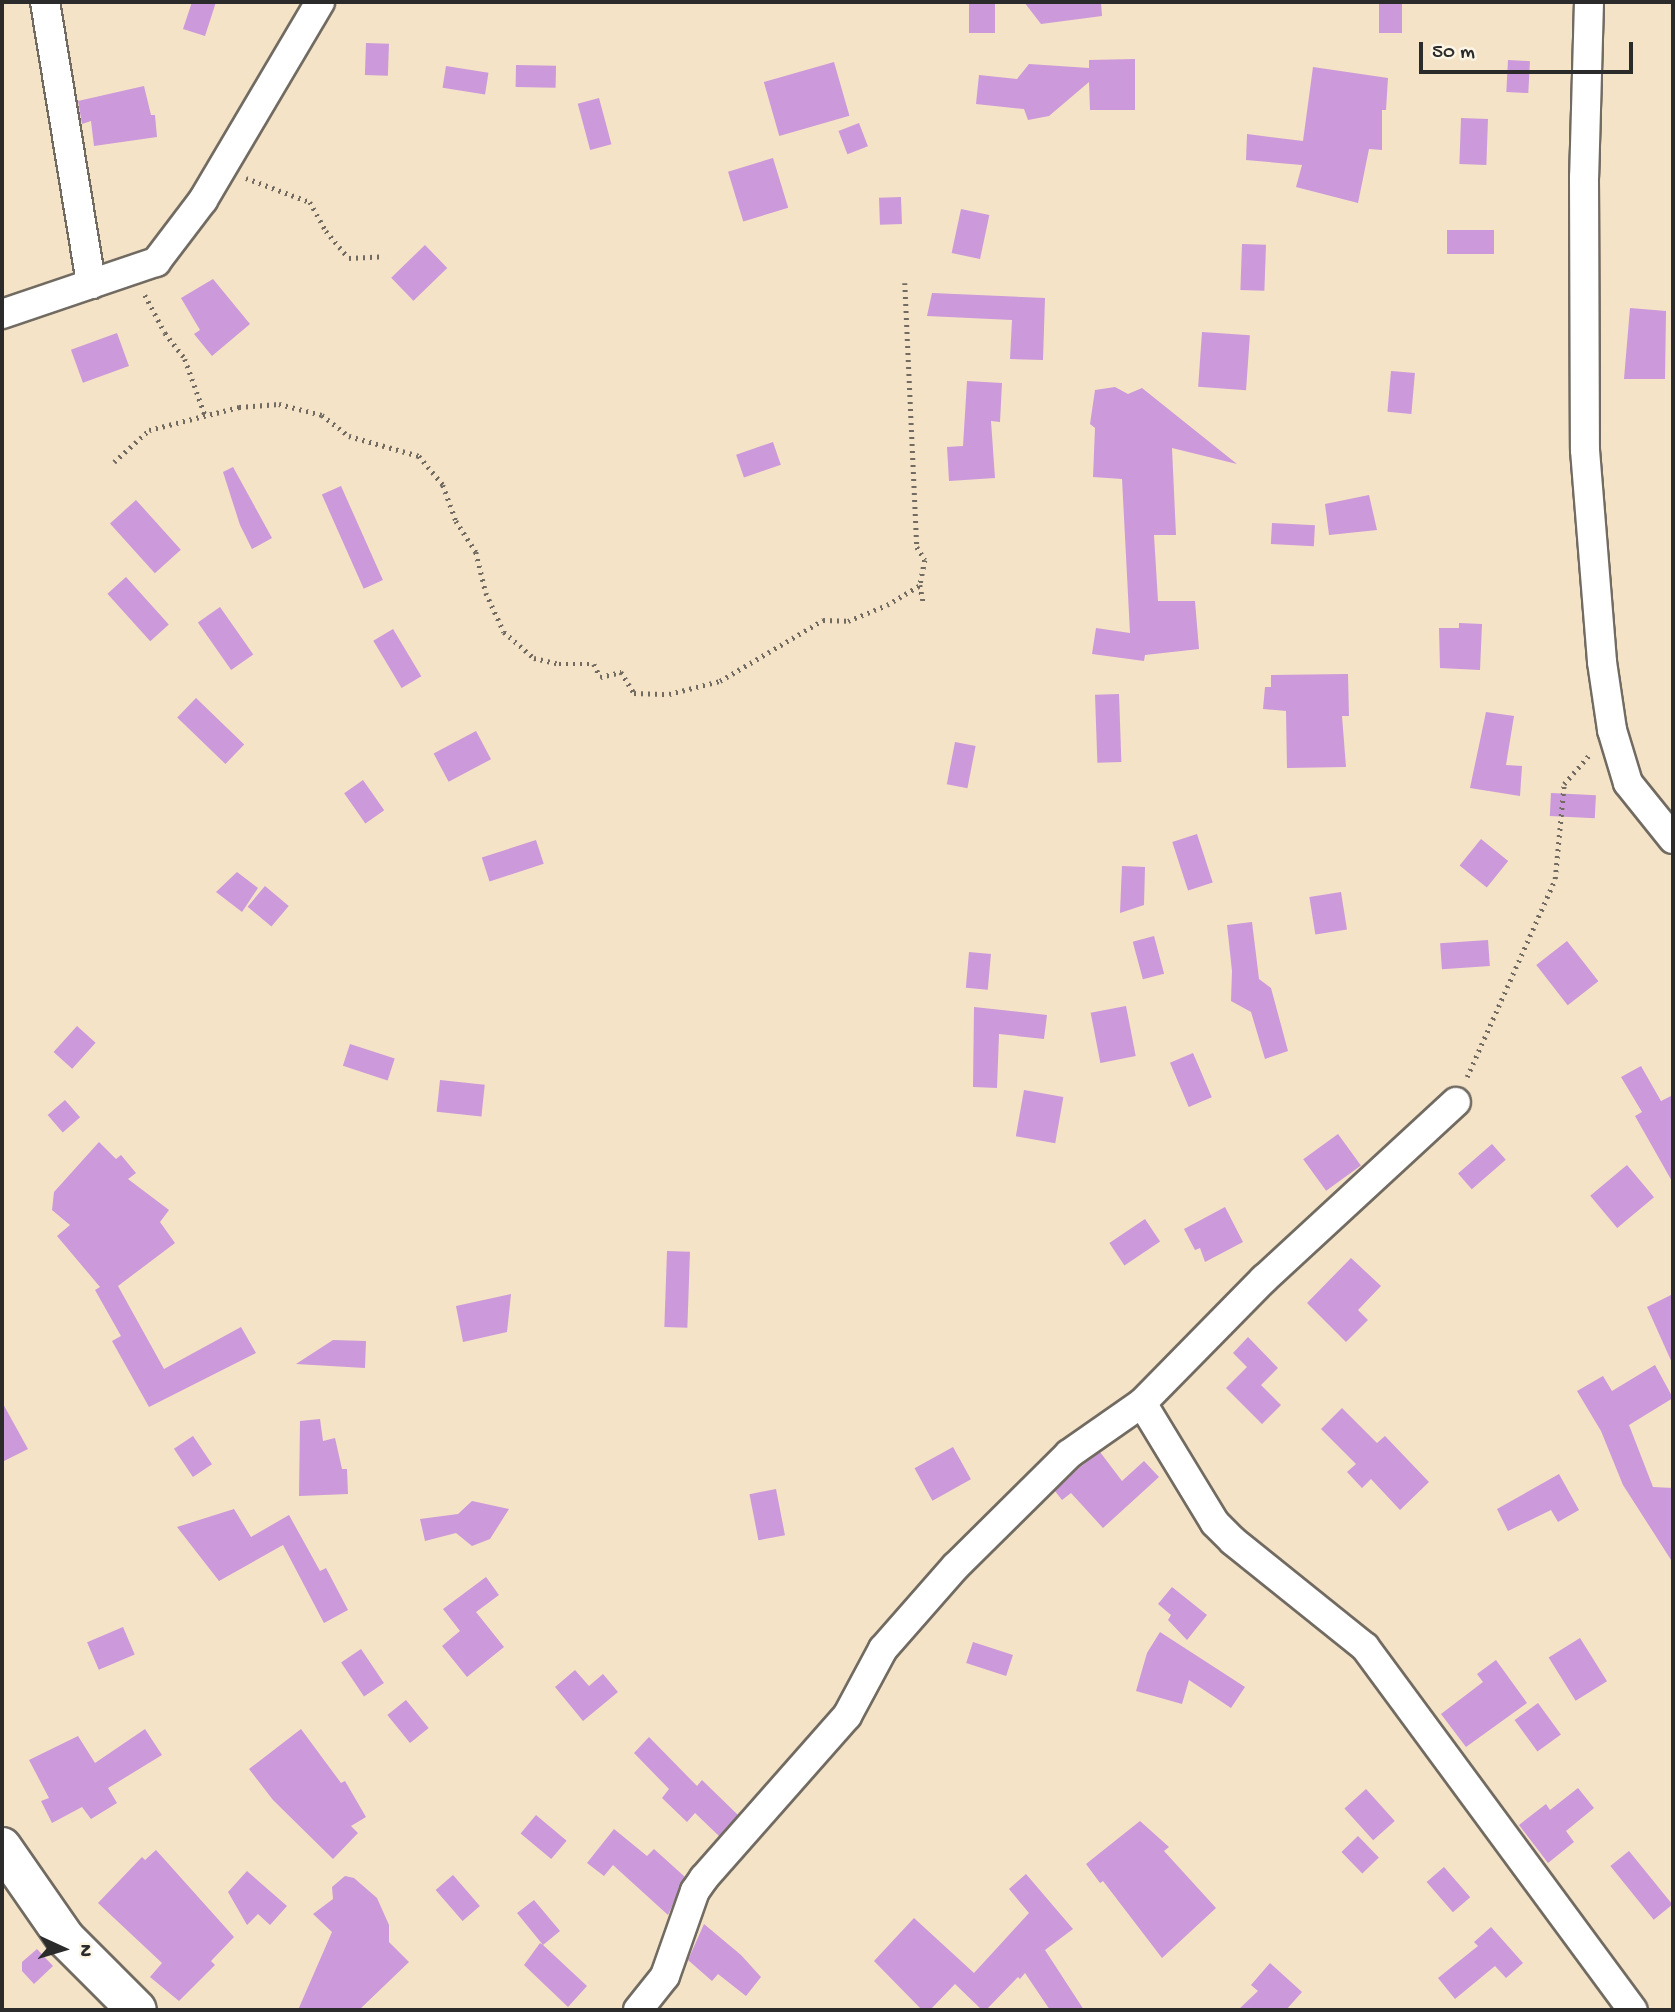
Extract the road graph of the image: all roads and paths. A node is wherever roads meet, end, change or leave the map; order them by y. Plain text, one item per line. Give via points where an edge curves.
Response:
1 (45, 2) edge
2 (320, 2) edge
3 (1589, 2) edge
4 (222, 168) junction
5 (384, 256) dead end
6 (130, 272) junction
7 (905, 283) dead end
8 (91, 284) junction
9 (2, 314) edge
10 (205, 415) junction
11 (114, 463) dead end
12 (920, 585) junction
13 (924, 605) dead end
14 (1612, 730) junction
15 (1673, 839) edge
16 (1456, 1102) joint
17 (1142, 1404) junction
18 (2, 1847) edge
19 (137, 2010) edge
20 (638, 2010) edge
21 (1633, 2010) edge

1 - 8 street
2 - 4 street
3 - 14 street via 1584,177 1586,450 1602,662
4 - 5 path via 310,202 349,258
4 - 6 street via 156,262
6 - 8 street
6 - 10 path via 185,359
7 - 12 path via 917,547 925,560
8 - 9 street
10 - 11 path via 149,430
10 - 12 path via 279,404 322,415 349,436 419,456 443,485 456,521 476,552 486,593 504,632 534,658 594,664 600,677 621,672 634,693 669,694 720,681 823,620 848,621
12 - 13 path
14 - 15 street via 1628,782
14 - 16 path via 1563,784 1555,879
16 - 17 street via 1264,1279
17 - 20 street via 1069,1454 956,1566 883,1648 847,1716 704,1878 665,1976
17 - 21 street via 1215,1523 1365,1647
18 - 19 main road via 66,1939

